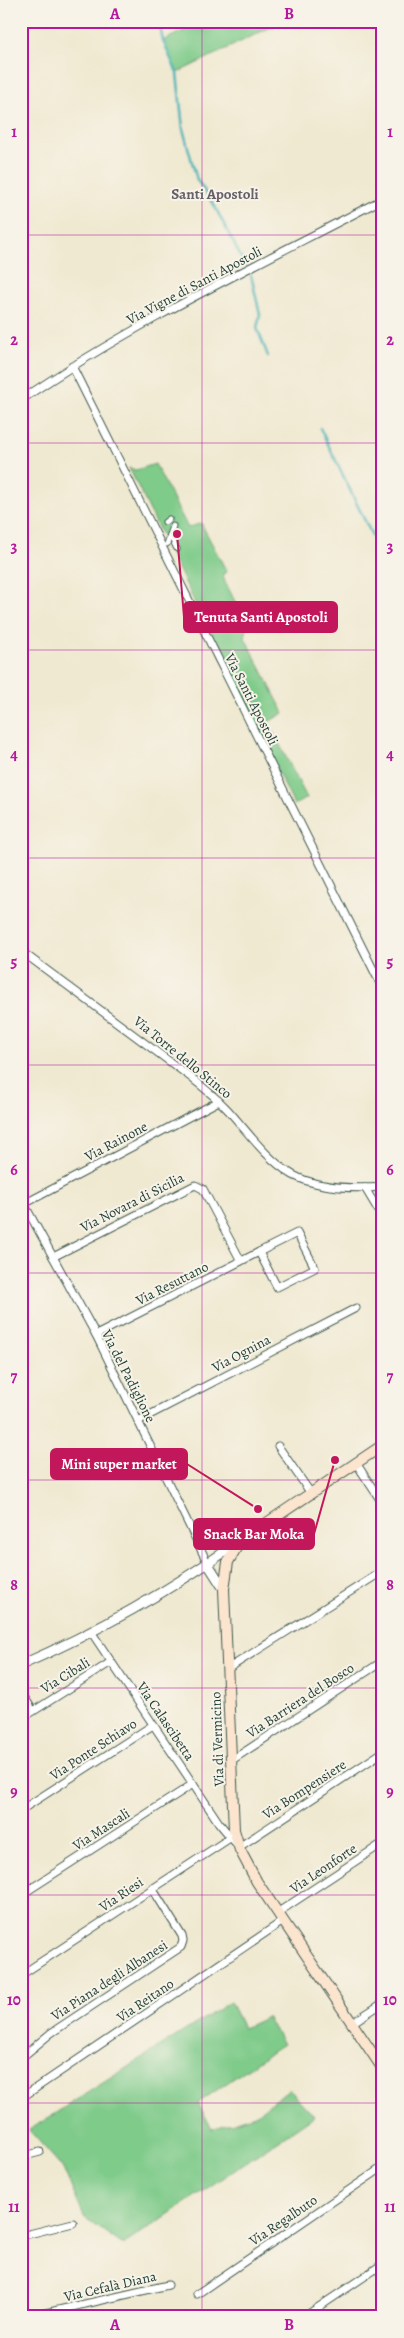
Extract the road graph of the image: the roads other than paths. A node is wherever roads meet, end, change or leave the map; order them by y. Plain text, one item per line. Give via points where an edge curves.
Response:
1 (377, 21) edge
2 (383, 33) edge
3 (383, 199) edge
4 (72, 366) junction
5 (21, 400) edge
6 (173, 526) dead end
7 (170, 535) junction
8 (167, 544) dead end
9 (177, 549) dead end
10 (21, 951) edge
11 (383, 989) edge
12 (219, 1101) junction
13 (383, 1187) edge
14 (365, 1188) junction
15 (22, 1203) edge
16 (383, 1218) edge
17 (259, 1252) junction
18 (53, 1257) junction
19 (242, 1261) junction
20 (356, 1308) dead end
21 (96, 1336) junction
22 (138, 1421) junction
23 (383, 1445) edge
24 (278, 1446) dead end
25 (356, 1463) junction
26 (310, 1492) junction
27 (383, 1504) edge
28 (240, 1541) junction
29 (208, 1564) junction
30 (227, 1566) junction
31 (383, 1571) edge
32 (224, 1589) junction
33 (92, 1633) junction
34 (383, 1661) edge
35 (111, 1662) junction
36 (21, 1665) edge
37 (229, 1668) junction
38 (21, 1692) edge
39 (33, 1711) junction
40 (21, 1719) edge
41 (153, 1725) junction
42 (383, 1752) edge
43 (232, 1760) junction
44 (193, 1784) junction
45 (21, 1810) edge
46 (233, 1836) junction
47 (383, 1843) edge
48 (239, 1847) junction
49 (152, 1888) junction
50 (21, 1895) edge
51 (280, 1917) junction
52 (21, 1975) edge
53 (383, 2003) edge
54 (352, 2023) junction
55 (21, 2058) edge
56 (383, 2069) edge
57 (21, 2098) edge
58 (40, 2152) dead end
59 (21, 2157) edge
60 (383, 2167) edge
61 (73, 2224) dead end
62 (21, 2236) edge
63 (383, 2264) edge
64 (168, 2285) dead end
65 (197, 2294) dead end
66 (28, 2317) edge
67 (304, 2317) edge

1 - 2 street
3 - 4 street, Via Vigne di Santi Apostoli
4 - 5 street, Via Vigne di Santi Apostoli
4 - 11 street, Via Santi Apostoli
6 - 7 street
7 - 8 street
7 - 9 street
10 - 12 street, Via Torre dello Stinco via 119,1022
12 - 14 street, Via Torre dello Stinco via 291,1174 321,1184
12 - 15 street, Via Rainone
13 - 14 street, Via Torre dello Stinco
14 - 16 street
15 - 18 street, Via del Padiglione
17 - 17 street, Via Resuttano via 277,1287 316,1268 297,1232
17 - 19 street, Via Resuttano
18 - 19 street, Via Novara di Sicilia via 195,1185 203,1189
18 - 21 street, Via del Padiglione
19 - 21 street, Via Resuttano
20 - 22 street, Via Ognina
21 - 22 street, Via del Padiglione
22 - 29 street, Via del Padiglione
23 - 25 main road, Via di Vermicino
24 - 26 street
25 - 26 main road, Via di Vermicino
25 - 27 street
26 - 28 main road, Via di Vermicino
28 - 29 street
28 - 30 main road, Via di Vermicino
29 - 30 street via 217,1569
29 - 32 street
29 - 33 street
30 - 32 main road, Via di Vermicino
31 - 37 street
32 - 37 main road, Via di Vermicino
33 - 35 street, Via Calascibetta
33 - 36 street
34 - 43 street, Via Barriera del Bosco
35 - 39 street, Via Cibali
35 - 41 street, Via Calascibetta
37 - 43 main road, Via di Vermicino
38 - 39 street, Via Cibali
39 - 40 street, Via Cibali
41 - 44 street, Via Calascibetta
41 - 45 street, Via Ponte Schiavo
42 - 48 street, Via Bompensiere
43 - 46 main road, Via di Vermicino
44 - 46 street, Via Calascibetta
44 - 50 street, Via Mascali
46 - 48 main road, Via di Vermicino
46 - 49 street, Via Riesi
47 - 51 street, Via Leonforte
48 - 51 main road, Via di Vermicino
49 - 52 street, Via Riesi
49 - 55 street, Via Piana degli Albanesi via 182,1936 181,1947 51,2033
51 - 54 main road, Via di Vermicino
51 - 57 street, Via Reitano
53 - 54 street
54 - 56 main road, Via di Vermicino
58 - 59 street
60 - 65 street, Via Regalbuto
61 - 62 street
63 - 67 street
64 - 66 street, Via Cefalà Diana

